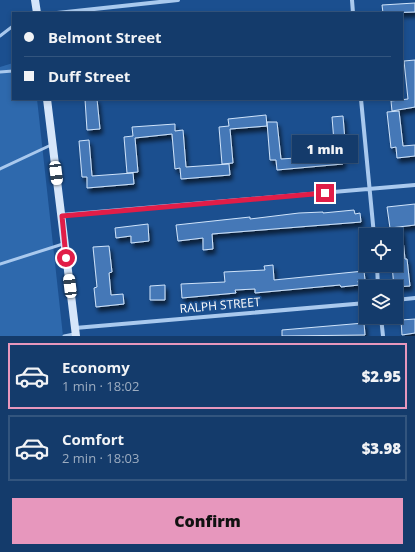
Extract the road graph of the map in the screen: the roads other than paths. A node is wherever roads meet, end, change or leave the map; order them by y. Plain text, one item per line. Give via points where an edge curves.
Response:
1 (35, 0) edge
2 (178, 0) edge
3 (352, 0) edge
4 (37, 12) edge
5 (66, 12) edge
6 (353, 12) edge
7 (12, 27) edge
8 (0, 36) edge
9 (12, 71) edge
10 (0, 72) edge
11 (47, 100) edge
12 (362, 100) edge
13 (53, 144) junction
14 (0, 169) edge
15 (415, 185) edge
16 (370, 189) junction
17 (62, 216) junction
18 (373, 228) edge
19 (65, 244) junction
20 (0, 264) edge
21 (415, 298) edge
22 (403, 299) edge
23 (359, 304) edge
24 (382, 324) edge
25 (76, 333) edge
26 (64, 336) edge
27 (383, 336) edge

1 - 4 main road
2 - 5 street
3 - 6 street
7 - 8 lane
9 - 10 lane
11 - 13 main road
12 - 16 street
13 - 14 lane
13 - 17 main road
15 - 16 street
16 - 17 street
16 - 18 street
17 - 19 main road
19 - 20 lane
19 - 25 main road
21 - 22 street
23 - 25 street, RALPH STREET
24 - 27 street
25 - 26 lane

